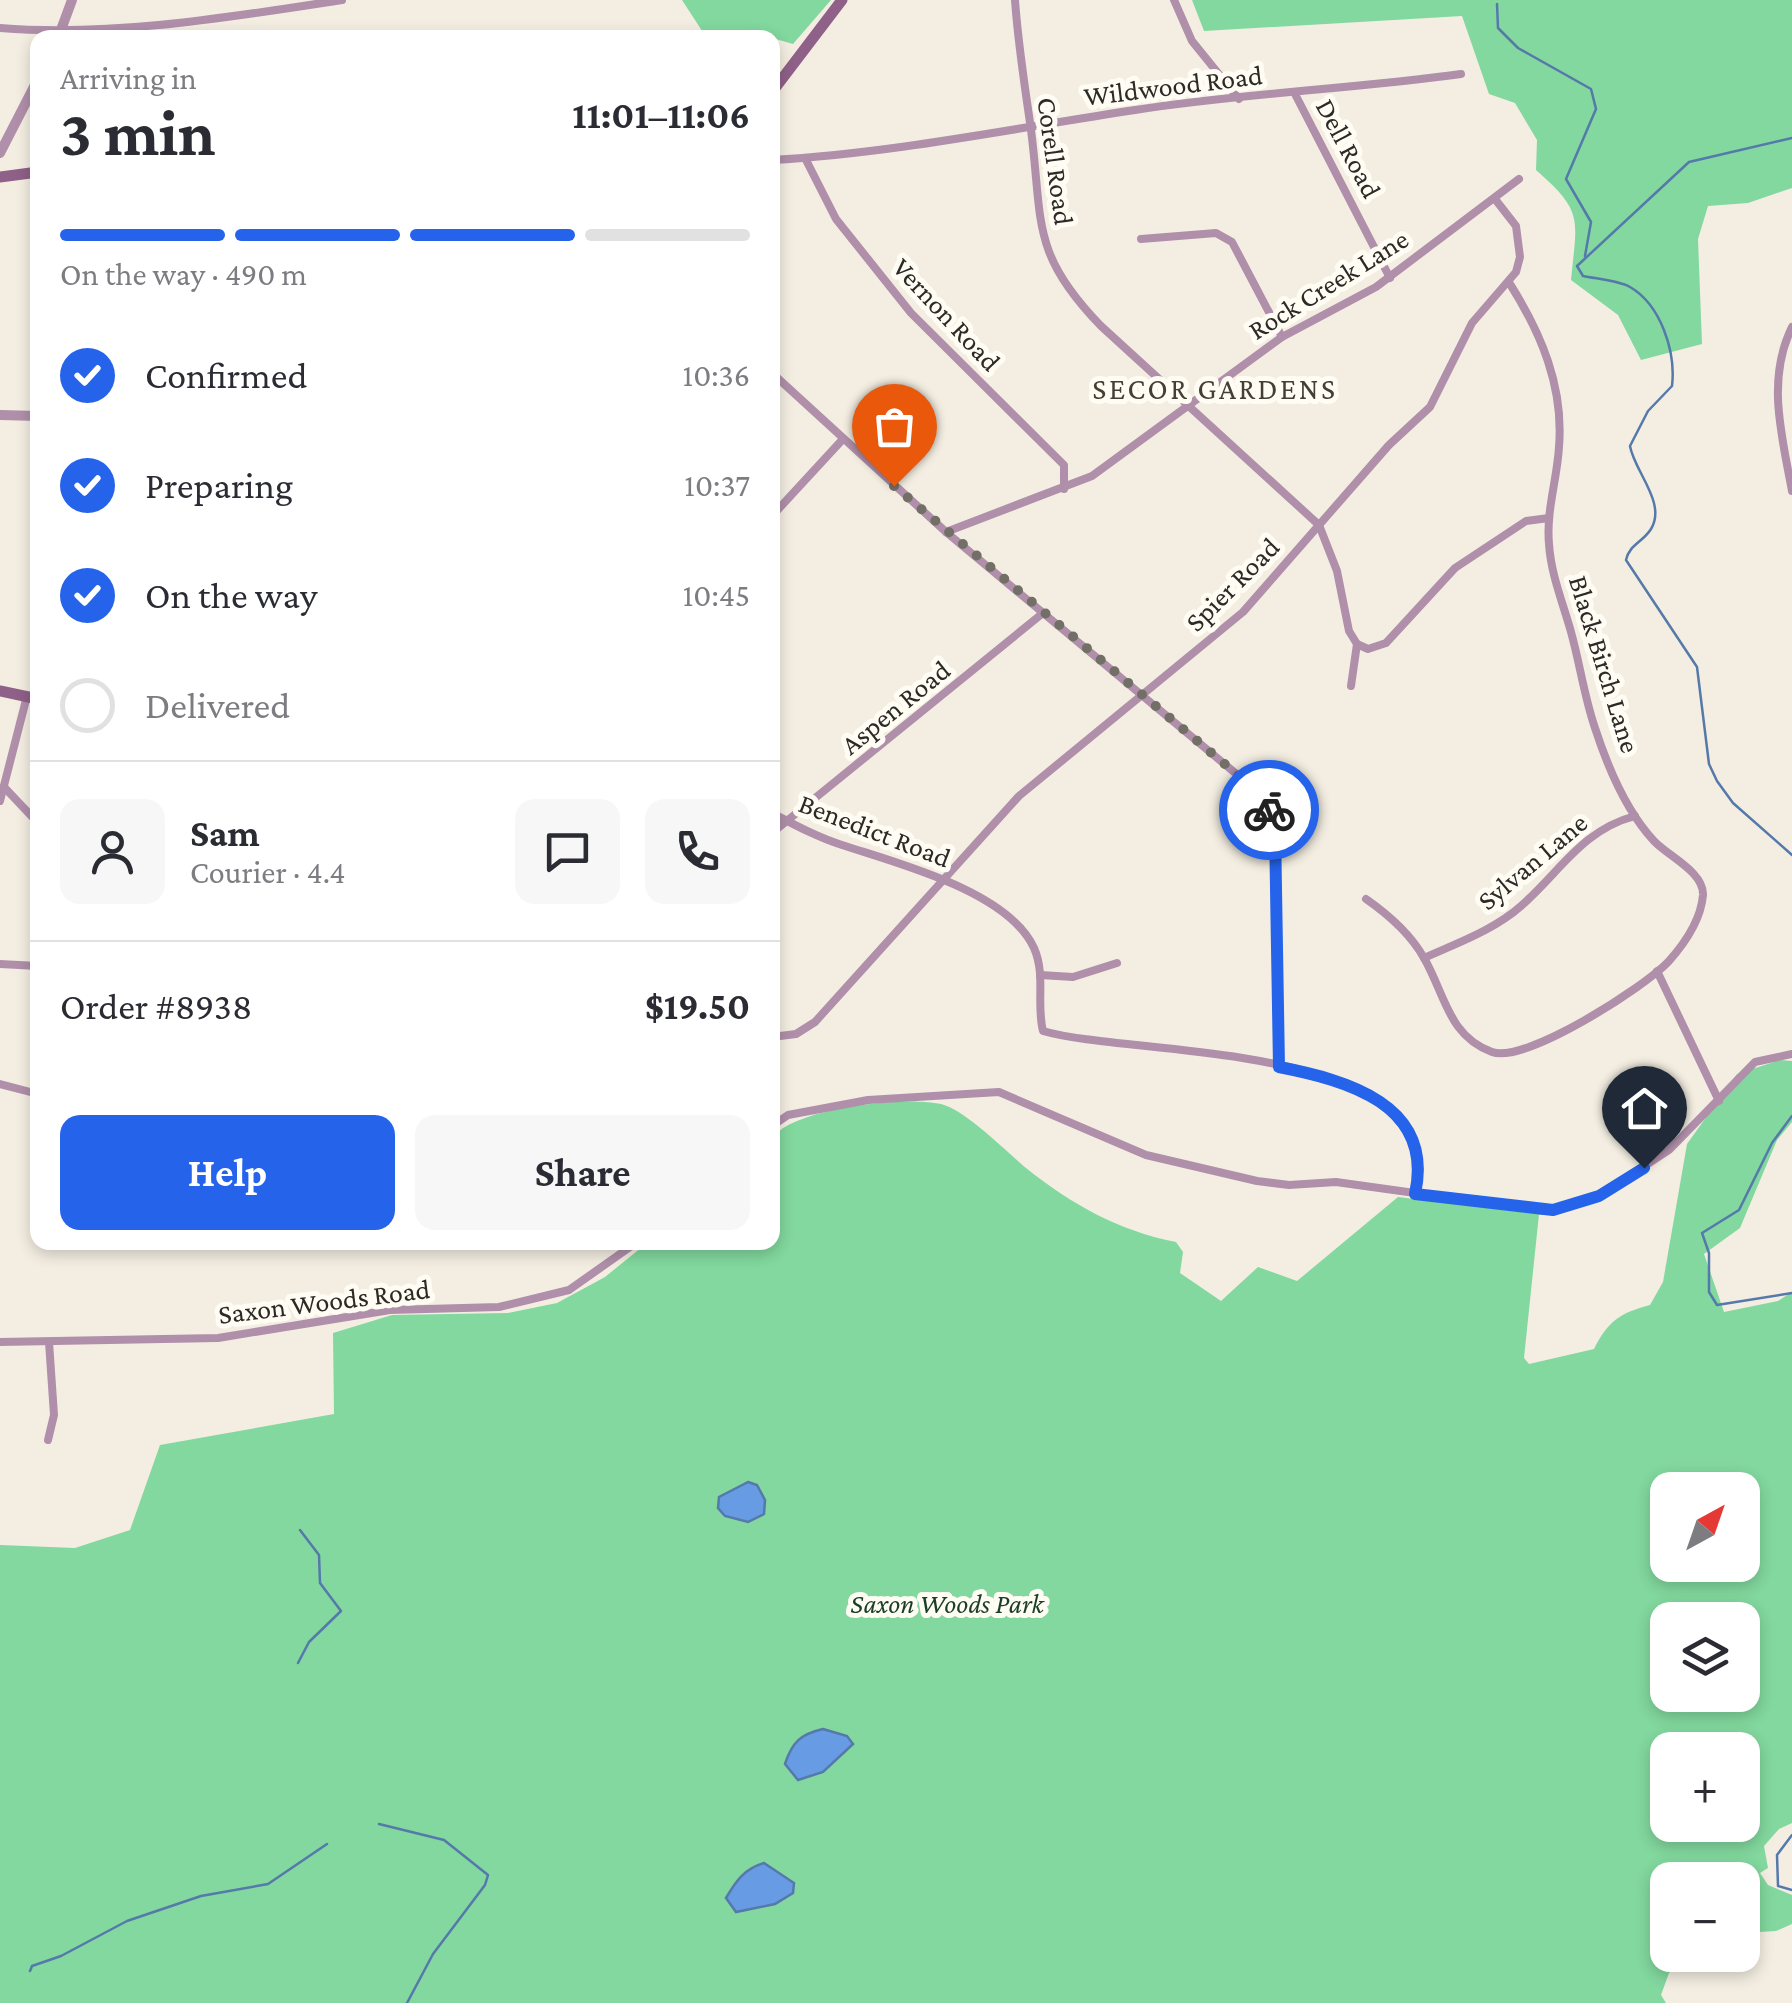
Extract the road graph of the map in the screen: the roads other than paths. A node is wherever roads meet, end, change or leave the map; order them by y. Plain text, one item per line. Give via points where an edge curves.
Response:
1 (72, 0) edge
2 (258, 0) edge
3 (342, 0) edge
4 (842, 0) edge
5 (1014, 0) edge
6 (1174, 0) edge
7 (259, 13) junction
8 (0, 28) edge
9 (61, 30) edge
10 (103, 30) edge
11 (30, 31) edge
12 (792, 63) junction
13 (780, 74) edge
14 (1461, 74) dead end
15 (780, 80) edge
16 (30, 94) edge
17 (1294, 94) junction
18 (1239, 98) junction
19 (1031, 127) junction
20 (2, 148) edge
21 (806, 158) junction
22 (780, 160) edge
23 (30, 173) edge
24 (0, 177) edge
25 (1519, 179) dead end
26 (1495, 199) junction
27 (1141, 239) dead end
28 (1390, 278) junction
29 (1510, 284) junction
30 (1792, 327) edge
31 (1282, 337) junction
32 (780, 380) edge
33 (1188, 408) junction
34 (0, 415) edge
35 (30, 416) edge
36 (844, 439) junction
37 (1064, 489) junction
38 (1792, 491) edge
39 (780, 507) edge
40 (1549, 518) junction
41 (1319, 525) junction
42 (946, 532) junction
43 (1042, 613) junction
44 (1356, 644) junction
45 (1352, 686) dead end
46 (0, 691) edge
47 (1141, 694) junction
48 (30, 698) edge
49 (30, 704) edge
50 (4, 787) junction
51 (0, 801) edge
52 (30, 815) edge
53 (1636, 816) junction
54 (780, 817) edge
55 (786, 820) junction
56 (780, 826) edge
57 (944, 879) junction
58 (1366, 899) dead end
59 (1424, 958) junction
60 (1117, 963) dead end
61 (0, 964) edge
62 (30, 966) edge
63 (1657, 972) junction
64 (1040, 975) junction
65 (780, 1036) edge
66 (1792, 1054) edge
67 (1279, 1067) junction
68 (0, 1084) edge
69 (30, 1092) edge
70 (1719, 1101) junction
71 (780, 1120) edge
72 (1415, 1194) junction
73 (627, 1250) edge
74 (0, 1342) edge
75 (50, 1342) junction
76 (48, 1440) dead end

1 - 9 street
2 - 7 street
3 - 7 street
4 - 12 main road
5 - 19 street, Corell Road
6 - 18 street via 1192,41
7 - 10 street
8 - 11 street
12 - 13 main road
12 - 15 main road
14 - 17 street, Wildwood Road
16 - 20 street
17 - 18 street, Wildwood Road
17 - 28 street, Dell Road
18 - 19 street, Wildwood Road
19 - 21 street, Wildwood Road
19 - 33 street, Corell Road via 1036,214 1058,272 1082,306
21 - 22 street, Wildwood Road
21 - 37 street, Vernon Road via 836,218 887,284 1064,465
23 - 24 main road
25 - 26 street, Rock Creek Lane
26 - 28 street, Rock Creek Lane
26 - 29 street via 1516,226 1520,257
27 - 31 street via 1225,237
28 - 31 street, Rock Creek Lane
29 - 40 street, Black Birch Lane via 1555,382 1560,446
29 - 41 street, Spier Road via 1472,323 1430,407
30 - 38 street via 1776,396
31 - 33 street, Rock Creek Lane
32 - 36 street
33 - 37 street, Rock Creek Lane
33 - 41 street, Corell Road
34 - 35 street
36 - 39 street
36 - 42 street
37 - 42 street, Rock Creek Lane
40 - 44 street via 1526,521 1455,568 1386,642 1368,649
40 - 53 street, Black Birch Lane via 1554,580 1588,704
41 - 44 street, Corell Road
41 - 47 street, Spier Road via 1243,612
42 - 43 street
43 - 47 street
43 - 55 street, Aspen Road
44 - 45 street, Corell Road
46 - 48 main road
47 - 57 street, Spier Road via 1032,784
47 - 67 street via 1258,792 1272,814
49 - 50 street
50 - 51 street
50 - 52 street
53 - 59 street, Sylvan Lane via 1590,835 1520,907 1489,928
53 - 63 street, Black Birch Lane via 1703,888 1697,919
54 - 55 street, Benedict Road
55 - 56 street, Aspen Road
55 - 57 street, Benedict Road
57 - 64 street, Benedict Road via 1021,930
57 - 65 street, Spier Road via 815,1022
58 - 59 street via 1400,926
59 - 63 street via 1454,1023 1471,1043 1507,1055 1529,1050
60 - 64 street via 1073,978
61 - 62 street
63 - 70 street
64 - 67 street, Benedict Road via 1043,1032
66 - 70 street via 1755,1062
67 - 72 street via 1354,1085 1392,1111 1411,1135
68 - 69 street
70 - 72 street via 1669,1150 1586,1201 1534,1211
71 - 72 street via 868,1100 998,1092 1146,1155 1257,1181 1336,1182
73 - 75 street, Saxon Woods Road via 585,1282 525,1303 390,1310 218,1338
74 - 75 street, Saxon Woods Road
75 - 76 street via 54,1415

